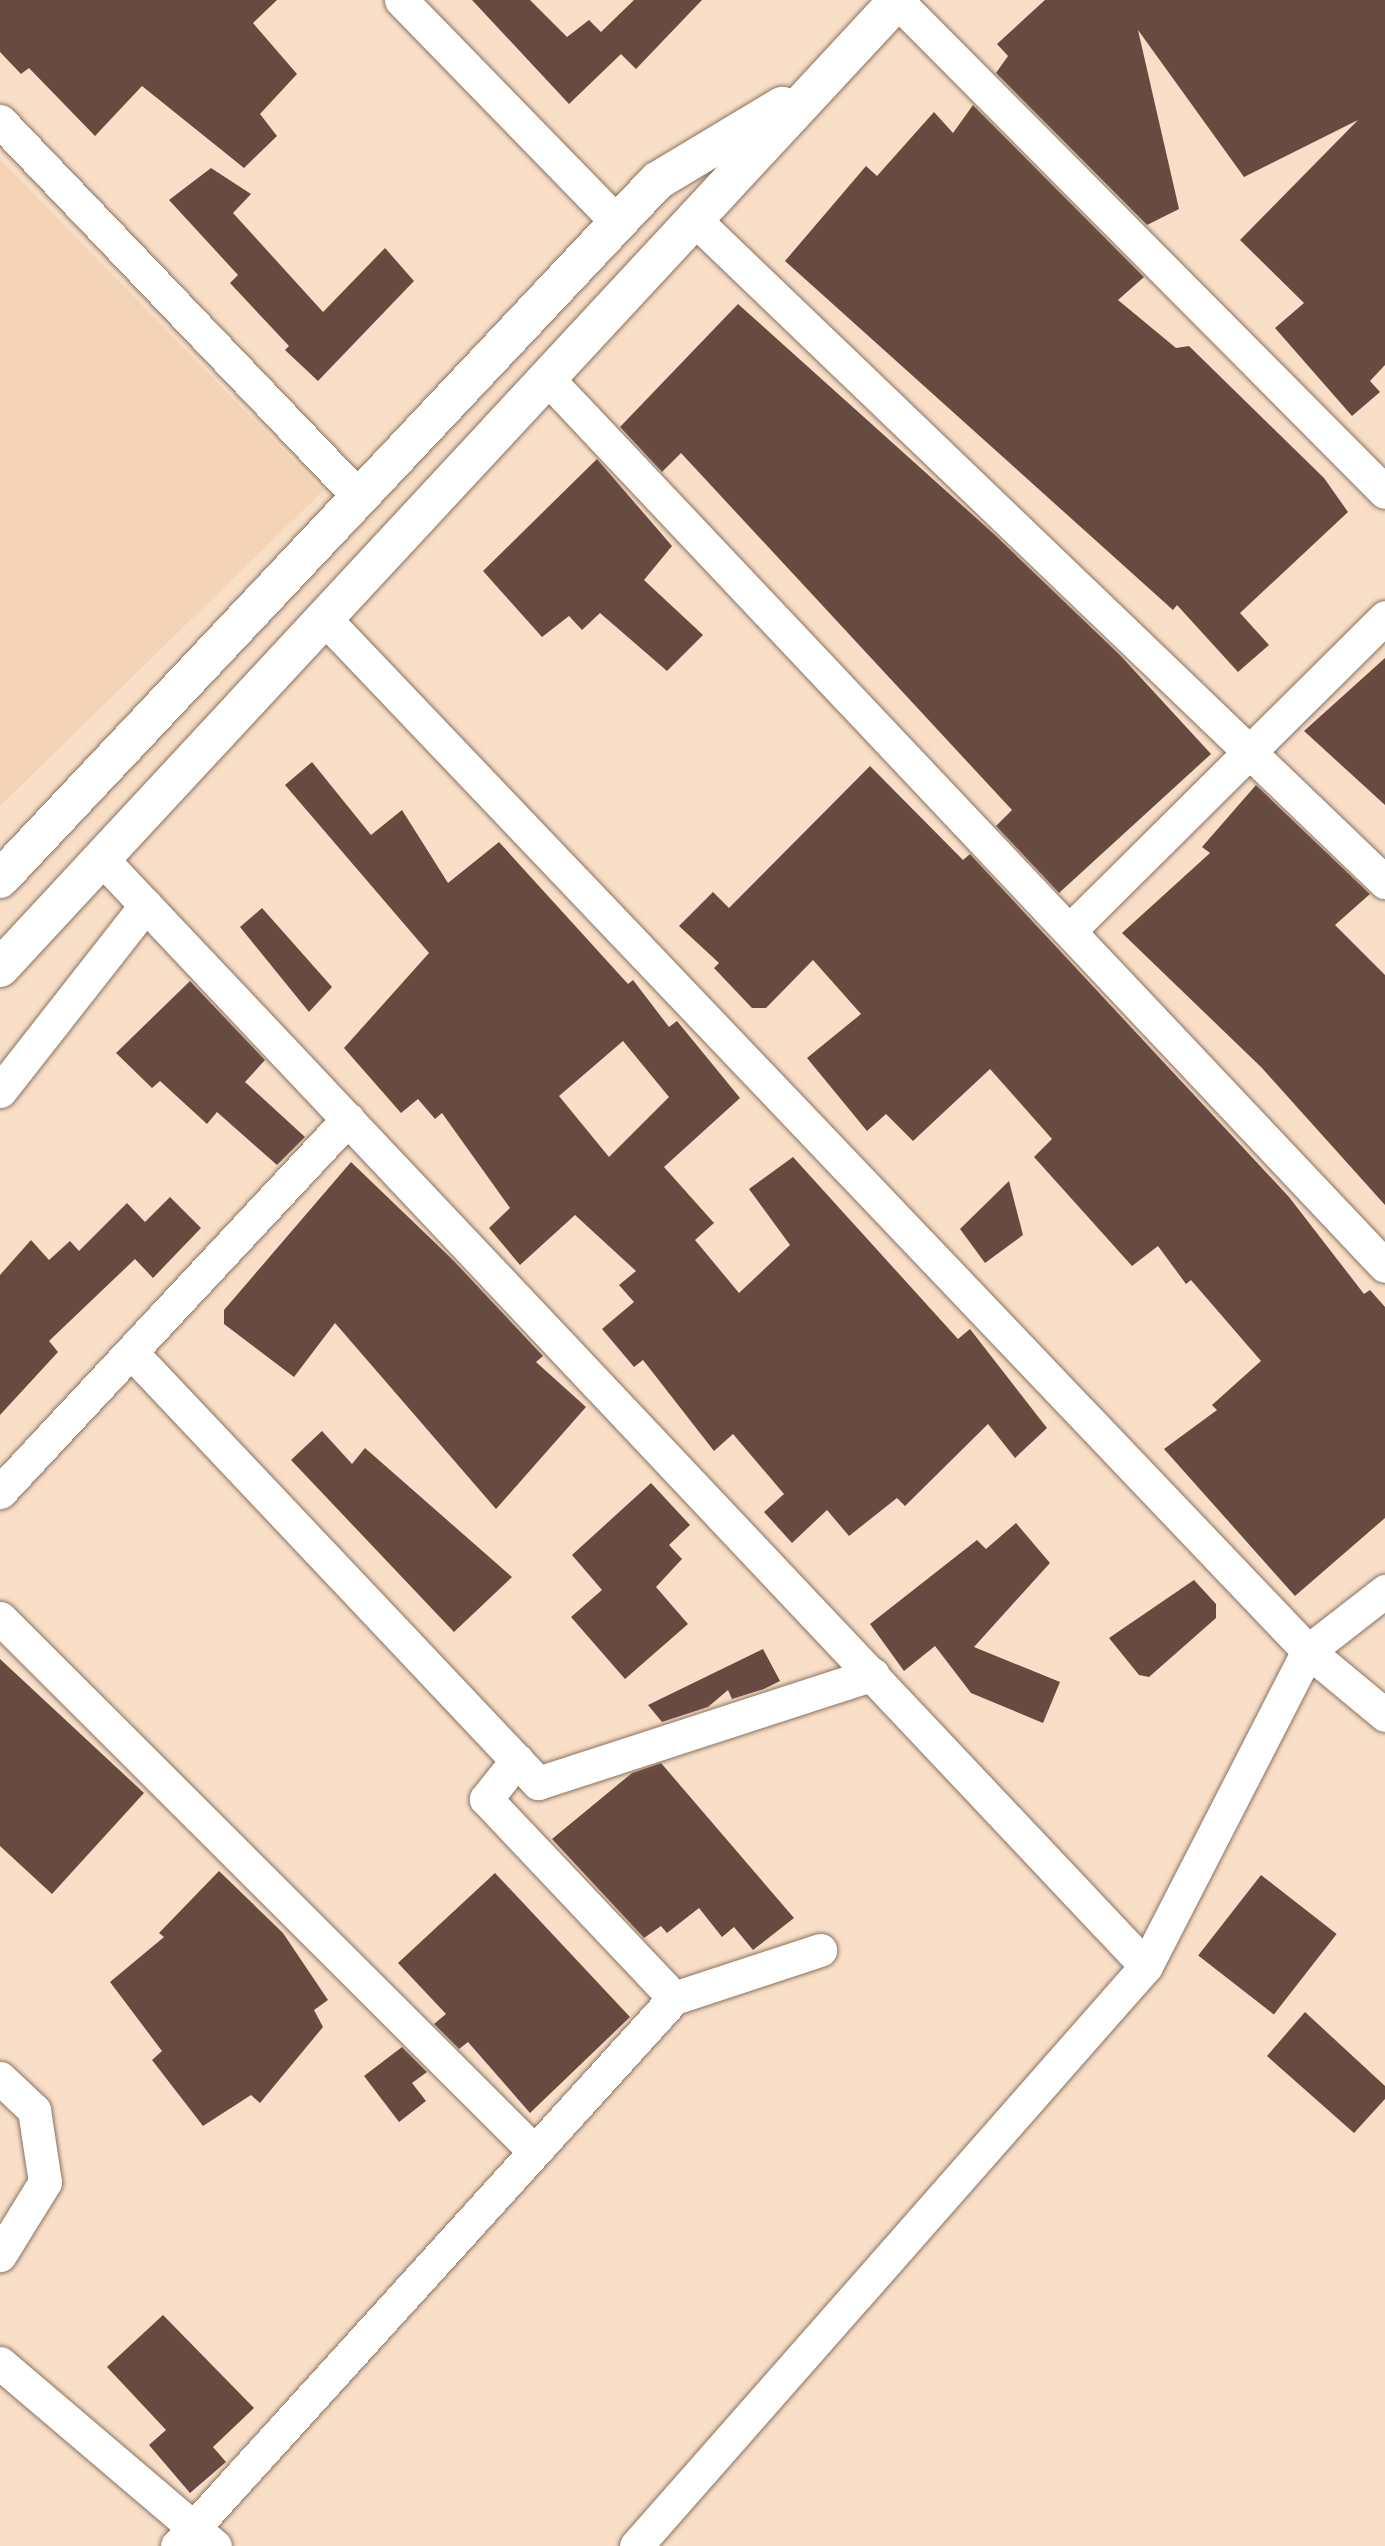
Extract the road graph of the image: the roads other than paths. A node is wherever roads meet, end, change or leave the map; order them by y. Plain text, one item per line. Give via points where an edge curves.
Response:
1 (401, 0) edge
2 (898, 1) edge
3 (820, 84) junction
4 (0, 121) edge
5 (694, 219) junction
6 (617, 222) junction
7 (546, 377) junction
8 (1385, 492) edge
9 (359, 496) junction
10 (1385, 617) edge
11 (324, 618) junction
12 (1249, 752) junction
13 (101, 858) junction
14 (0, 879) edge
15 (1385, 882) edge
16 (146, 905) junction
17 (1070, 930) junction
18 (0, 968) edge
19 (0, 1091) edge
20 (348, 1119) junction
21 (1385, 1265) edge
22 (131, 1352) junction
23 (0, 1492) edge
24 (1385, 1591) edge
25 (0, 1618) edge
26 (1308, 1651) junction
27 (873, 1674) junction
28 (1385, 1715) edge
29 (517, 1760) junction
30 (820, 1950) dead end
31 (1146, 1966) junction
32 (674, 1998) junction
33 (0, 2078) edge
34 (534, 2151) junction
35 (0, 2255) edge
36 (0, 2363) edge
37 (195, 2539) edge
38 (636, 2546) edge

1 - 6 street
2 - 3 main road
2 - 8 street
3 - 5 main road
3 - 6 main road via 657,181
4 - 9 street
5 - 7 main road
5 - 12 street
6 - 9 main road
7 - 11 main road
7 - 17 street
9 - 14 main road
10 - 12 street
11 - 13 main road
11 - 26 street
12 - 15 street
12 - 17 street
13 - 16 street
13 - 18 main road
16 - 19 street
16 - 20 street
17 - 21 street
20 - 22 street
20 - 27 street
22 - 23 street
22 - 29 street
24 - 26 street
25 - 34 street
26 - 28 street
26 - 31 street
27 - 29 street via 538,1783
27 - 31 street
29 - 32 street via 486,1799
30 - 32 street
31 - 38 street
32 - 34 street
33 - 35 street via 34,2110 45,2182
34 - 37 street
36 - 37 street

